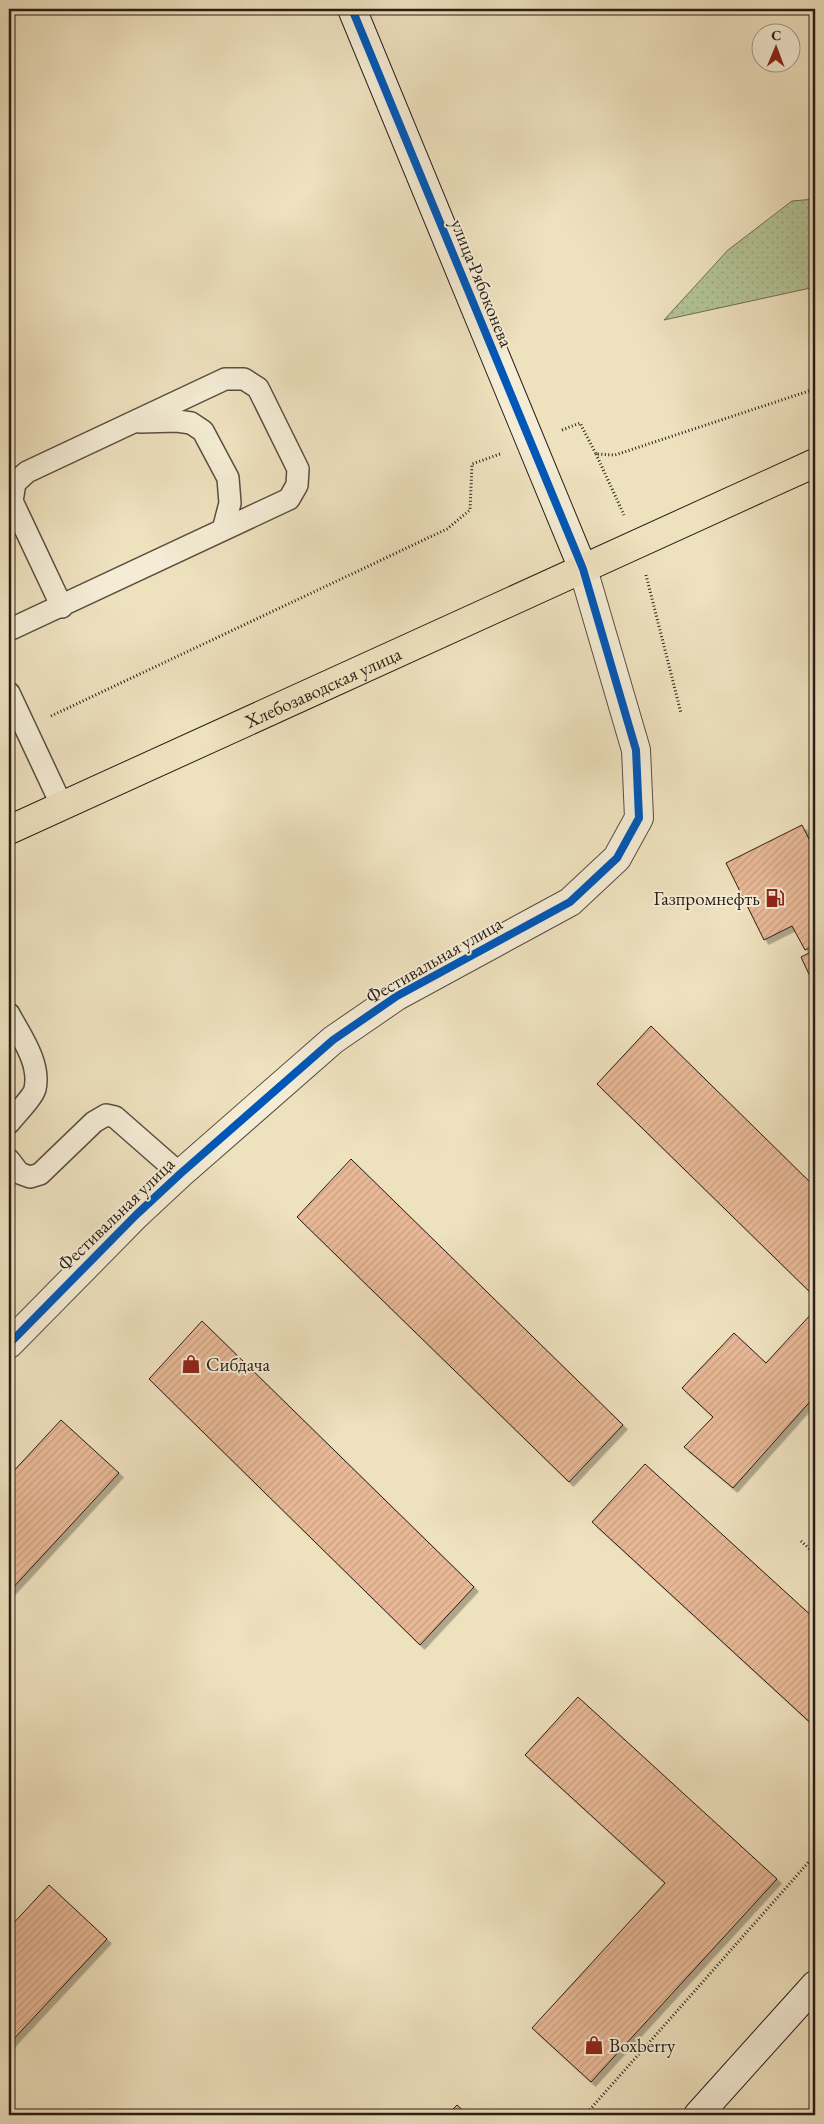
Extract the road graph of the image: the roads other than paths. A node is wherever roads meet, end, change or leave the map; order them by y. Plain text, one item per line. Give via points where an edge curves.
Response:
1 (352, 9) edge
2 (132, 423) junction
3 (815, 464) edge
4 (223, 530) junction
5 (583, 569) junction
6 (62, 606) junction
7 (9, 630) edge
8 (9, 693) edge
9 (62, 806) junction
10 (9, 830) edge
11 (9, 1014) edge
12 (9, 1123) edge
13 (9, 1160) edge
14 (180, 1174) junction
15 (9, 1344) edge
16 (815, 1985) edge
17 (698, 2115) edge

1 - 5 street, улица Рябоконева
2 - 4 lane via 177,421 191,423 203,431 228,478 230,503
2 - 4 lane via 225,379 244,379 258,388 298,469 297,485 289,500
2 - 6 lane via 27,472 16,483 12,501
3 - 5 main road, Хлебозаводская улица
4 - 6 lane
5 - 9 main road, Хлебозаводская улица
5 - 14 street, Фестивальная улица via 636,750 639,818 617,858 570,902 397,996 333,1040
6 - 7 lane
8 - 9 lane
9 - 10 main road, Хлебозаводская улица
11 - 12 lane via 35,1067 35,1090
13 - 14 lane via 19,1172 30,1177 40,1174 94,1122 106,1115 116,1117
14 - 15 street, Фестивальная улица
16 - 17 street

